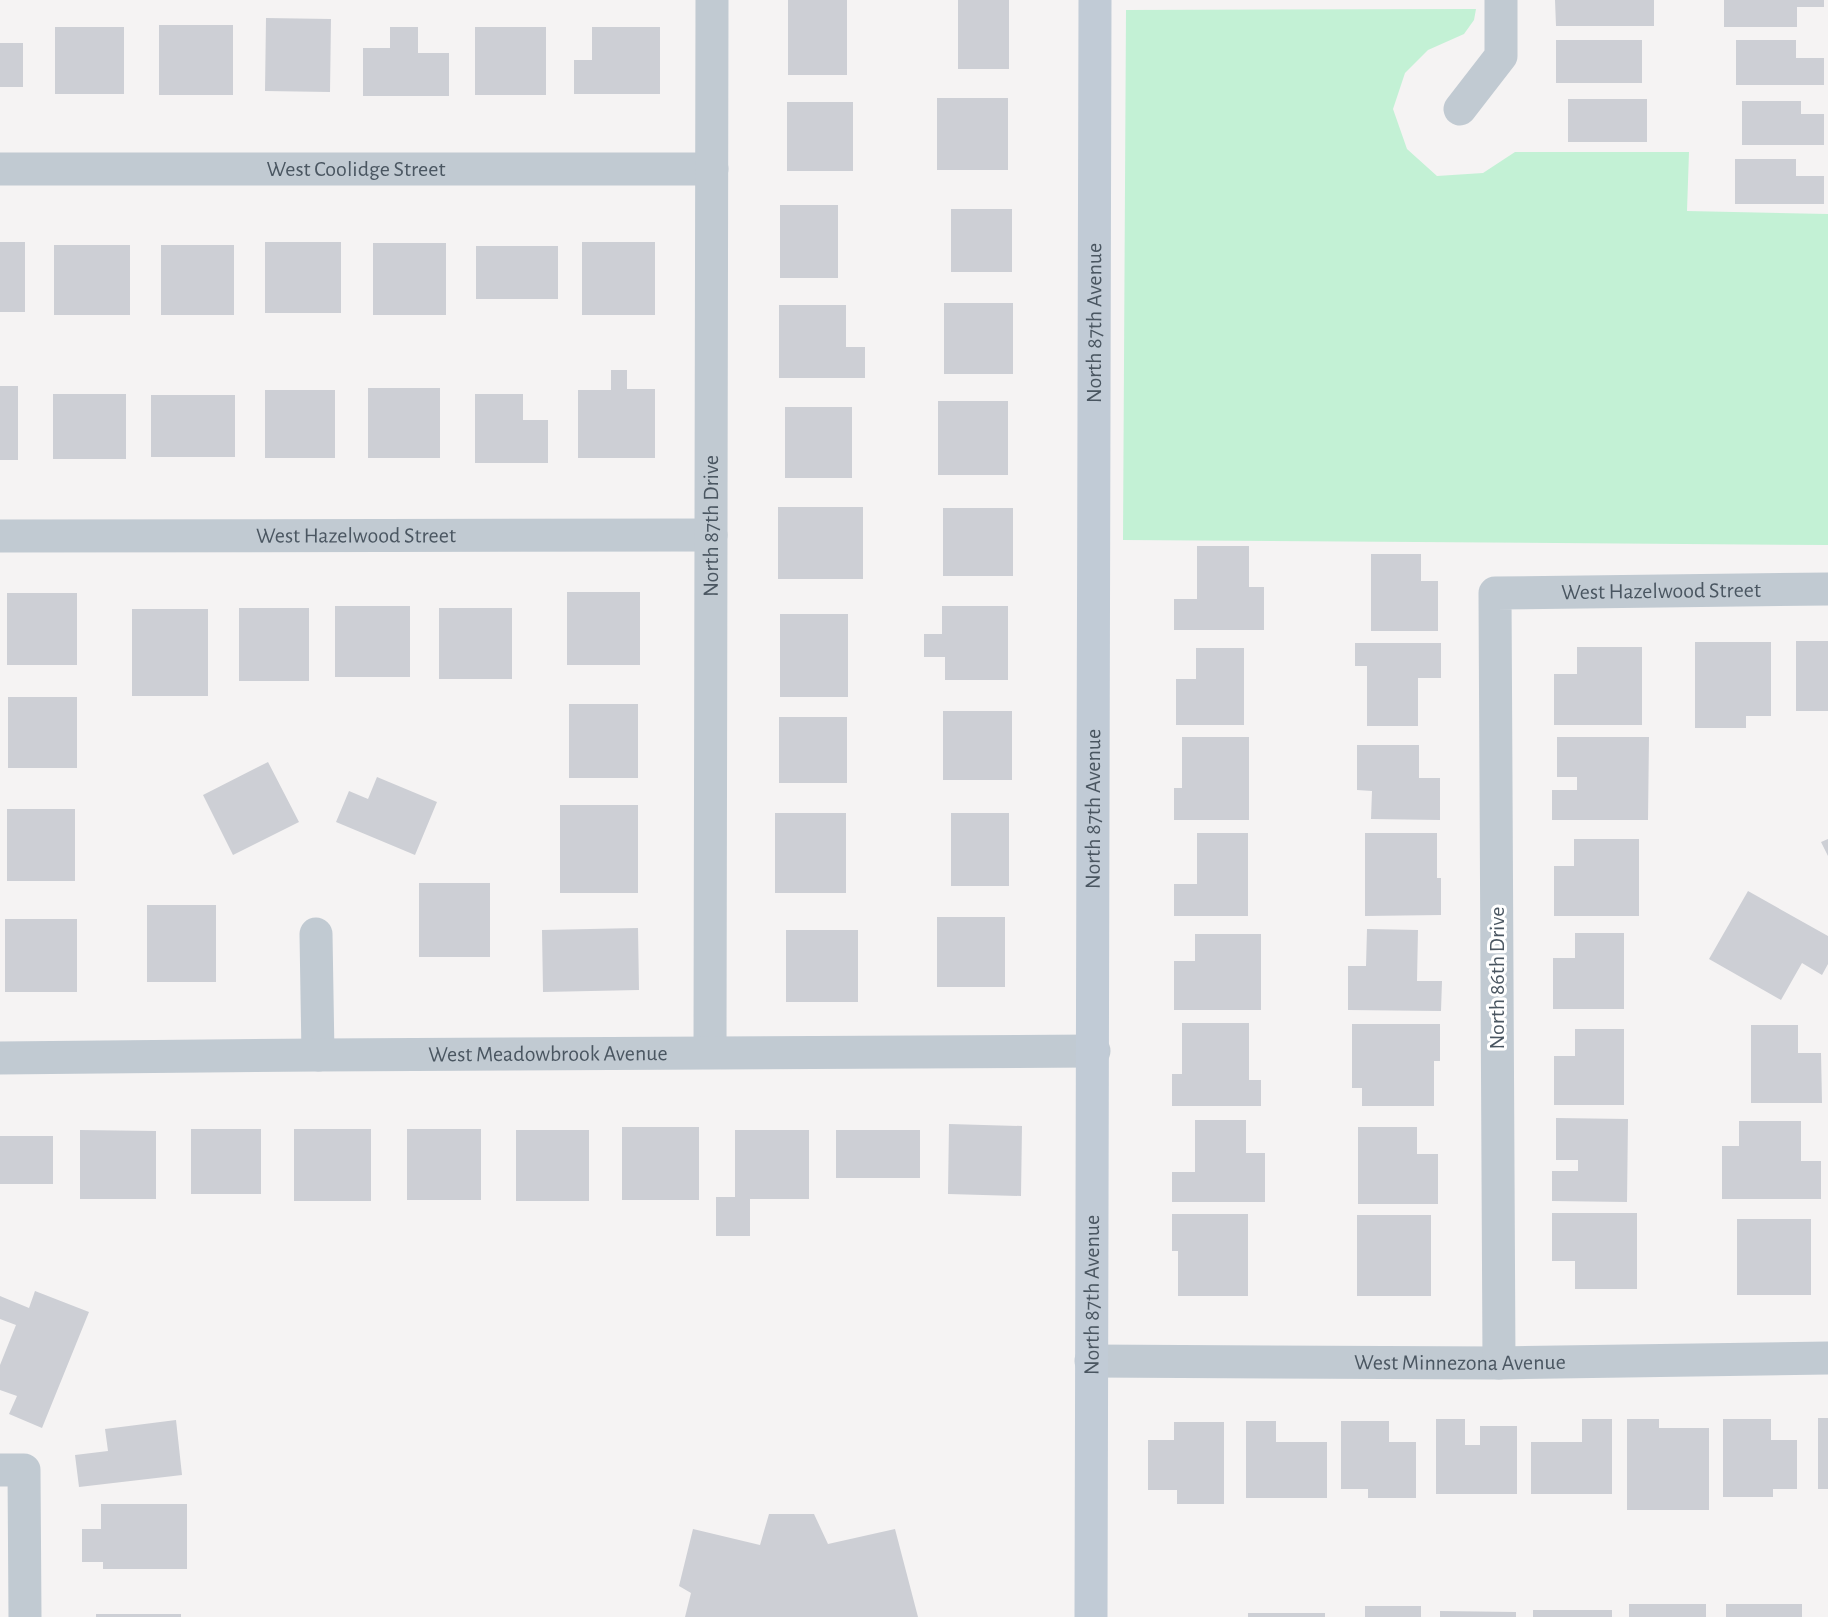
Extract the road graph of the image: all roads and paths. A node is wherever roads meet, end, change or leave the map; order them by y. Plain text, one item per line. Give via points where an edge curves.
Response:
1 (712, 0) edge
2 (1095, 0) edge
3 (1502, 0) edge
4 (1460, 110) dead end
5 (0, 168) edge
6 (712, 169) junction
7 (711, 535) junction
8 (0, 537) edge
9 (1828, 589) edge
10 (1495, 593) joint
11 (316, 934) dead end
12 (1094, 1051) junction
13 (710, 1052) junction
14 (318, 1054) junction
15 (0, 1058) edge
16 (1828, 1358) edge
17 (1091, 1361) junction
18 (1499, 1363) junction
19 (12, 1470) edge
20 (25, 1617) edge
21 (1091, 1617) edge

1 - 6 street, North 87th Drive
2 - 12 street, North 87th Avenue
3 - 4 street via 1501,56
5 - 6 street, West Coolidge Street
6 - 7 street, North 87th Drive
7 - 8 street, West Hazelwood Street
7 - 13 street, North 87th Drive
9 - 10 street, West Hazelwood Street
10 - 18 street, North 86th Drive
11 - 14 street
12 - 13 street, West Meadowbrook Avenue
12 - 17 street, North 87th Avenue
13 - 14 street, West Meadowbrook Avenue
14 - 15 street, West Meadowbrook Avenue
16 - 18 street, West Minnezona Avenue
17 - 18 street, West Minnezona Avenue
17 - 21 street, North 87th Avenue
19 - 20 street

